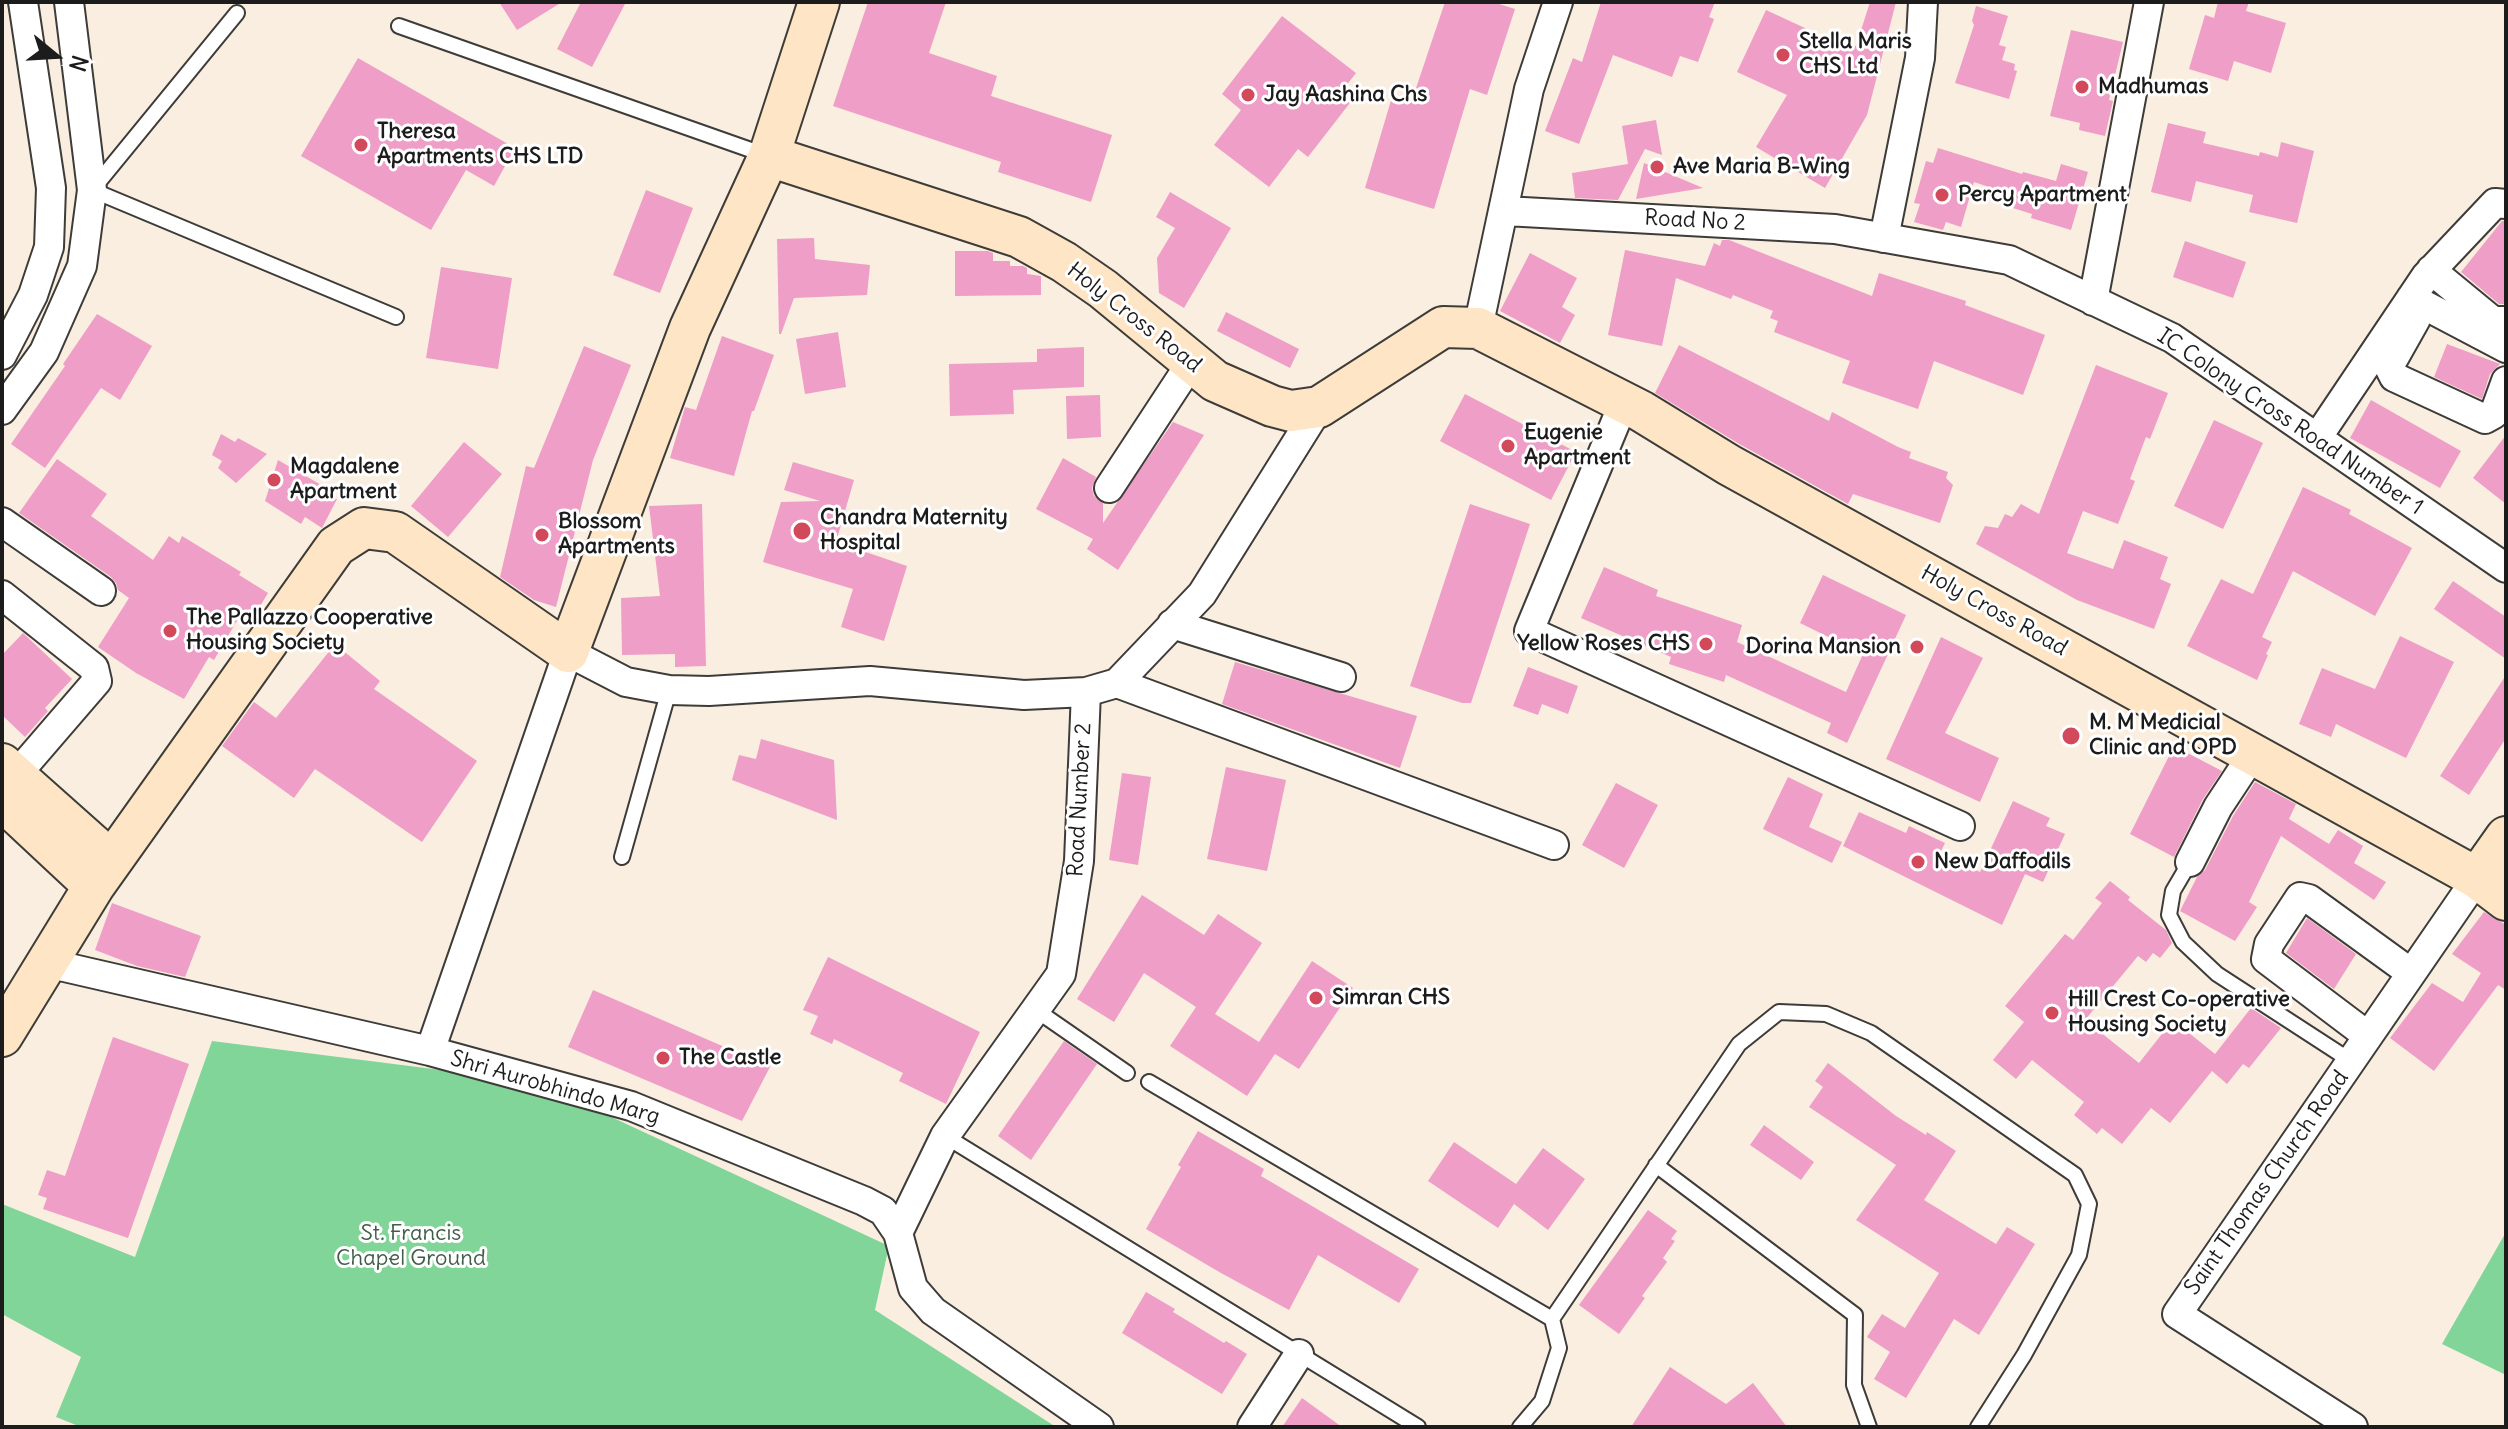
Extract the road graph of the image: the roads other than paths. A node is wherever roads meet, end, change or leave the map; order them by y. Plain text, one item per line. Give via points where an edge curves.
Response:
1 (23, 2) edge
2 (69, 2) edge
3 (819, 2) edge
4 (1558, 2) edge
5 (1923, 2) edge
6 (2149, 2) edge
7 (237, 13) dead end
8 (399, 26) dead end
9 (769, 156) junction
10 (92, 190) junction
11 (2506, 204) edge
12 (1505, 211) junction
13 (1884, 238) junction
14 (2431, 270) junction
15 (2093, 301) junction
16 (2417, 301) junction
17 (396, 317) dead end
18 (2506, 321) edge
19 (1478, 328) junction
20 (2506, 348) edge
21 (2, 355) edge
22 (1191, 363) junction
23 (2506, 381) edge
24 (1624, 402) junction
25 (1319, 407) junction
26 (2, 410) edge
27 (2317, 438) junction
28 (1109, 488) dead end
29 (2, 522) edge
30 (2506, 568) edge
31 (101, 591) dead end
32 (2, 595) edge
33 (1172, 624) junction
34 (568, 652) junction
35 (1341, 677) dead end
36 (1117, 683) junction
37 (669, 690) junction
38 (1086, 692) junction
39 (2253, 754) junction
40 (7, 780) edge
41 (1960, 826) dead end
42 (2506, 837) edge
43 (1554, 845) dead end
44 (622, 857) dead end
45 (2190, 862) joint
46 (102, 873) junction
47 (2491, 889) edge
48 (47, 963) junction
49 (2411, 973) junction
50 (1036, 1010) junction
51 (2, 1036) edge
52 (2368, 1036) junction
53 (430, 1051) junction
54 (2351, 1061) junction
55 (1127, 1073) dead end
56 (1149, 1082) dead end
57 (945, 1136) junction
58 (1656, 1165) junction
59 (898, 1233) junction
60 (1552, 1319) junction
61 (1299, 1354) junction
62 (1099, 1427) edge
63 (1252, 1427) edge
64 (1418, 1427) edge
65 (1520, 1427) edge
66 (1869, 1427) edge
67 (1978, 1427) edge
68 (2353, 1427) edge

1 - 21 street via 51,188 49,247 33,295
2 - 10 street
3 - 9 street
4 - 12 street via 1529,89
5 - 13 street via 1920,58
6 - 15 street
7 - 10 lane
8 - 9 lane
9 - 22 street, Holy Cross Road via 1019,237 1103,289
9 - 34 street via 690,328
10 - 17 lane
10 - 26 street via 82,266 44,352
11 - 14 street via 2495,203
12 - 13 street, Road No 2 via 1835,229
12 - 19 street
13 - 15 street, IC Colony Cross Road Number 1 via 2009,260
14 - 16 street
14 - 18 street via 2493,321
15 - 27 street, IC Colony Cross Road Number 1 via 2172,338
16 - 20 street
16 - 23 street via 2389,367 2394,377 2485,419 2494,414
16 - 27 street
19 - 24 street, Holy Cross Road
19 - 25 street via 1443,327
22 - 25 street, Holy Cross Road via 1215,381 1272,406 1291,411
22 - 28 street
24 - 39 street, Holy Cross Road
24 - 41 street via 1529,631
25 - 33 street via 1202,594
27 - 30 street, IC Colony Cross Road Number 1
29 - 31 street
32 - 40 street via 94,668 97,681
33 - 35 street
33 - 36 street
34 - 37 street via 626,682
34 - 46 street via 395,532 364,528 336,546
34 - 53 street
36 - 38 street, Road Number 2
36 - 43 street
37 - 38 street via 870,681 1024,695
37 - 44 lane
38 - 50 street, Road Number 2 via 1079,861 1066,946 1061,974
39 - 45 street
39 - 47 street, Holy Cross Road
40 - 46 street
42 - 47 street
45 - 54 lane via 2173,891 2169,915 2183,942 2217,974
46 - 48 street
47 - 49 street, Saint Thomas Church Road
48 - 51 street
48 - 53 street, Shri Aurobhindo Marg
49 - 52 street, Saint Thomas Church Road
49 - 52 street via 2300,897 2269,944 2266,959
50 - 55 lane
50 - 57 street, Road Number 2
52 - 54 street, Saint Thomas Church Road
53 - 59 street, Shri Aurobhindo Marg via 631,1106 864,1201 883,1211
54 - 68 street, Saint Thomas Church Road via 2177,1314
56 - 60 lane
57 - 59 street, Road Number 2
57 - 61 lane
58 - 60 lane
58 - 66 lane via 1855,1315 1854,1385
58 - 67 lane via 1739,1044 1779,1012 1826,1014 1871,1033 2075,1175 2089,1204 2079,1255
59 - 62 street, Shri Aurobhindo Marg via 913,1288 933,1311
60 - 65 lane via 1559,1348 1542,1401
61 - 63 street
61 - 64 lane

